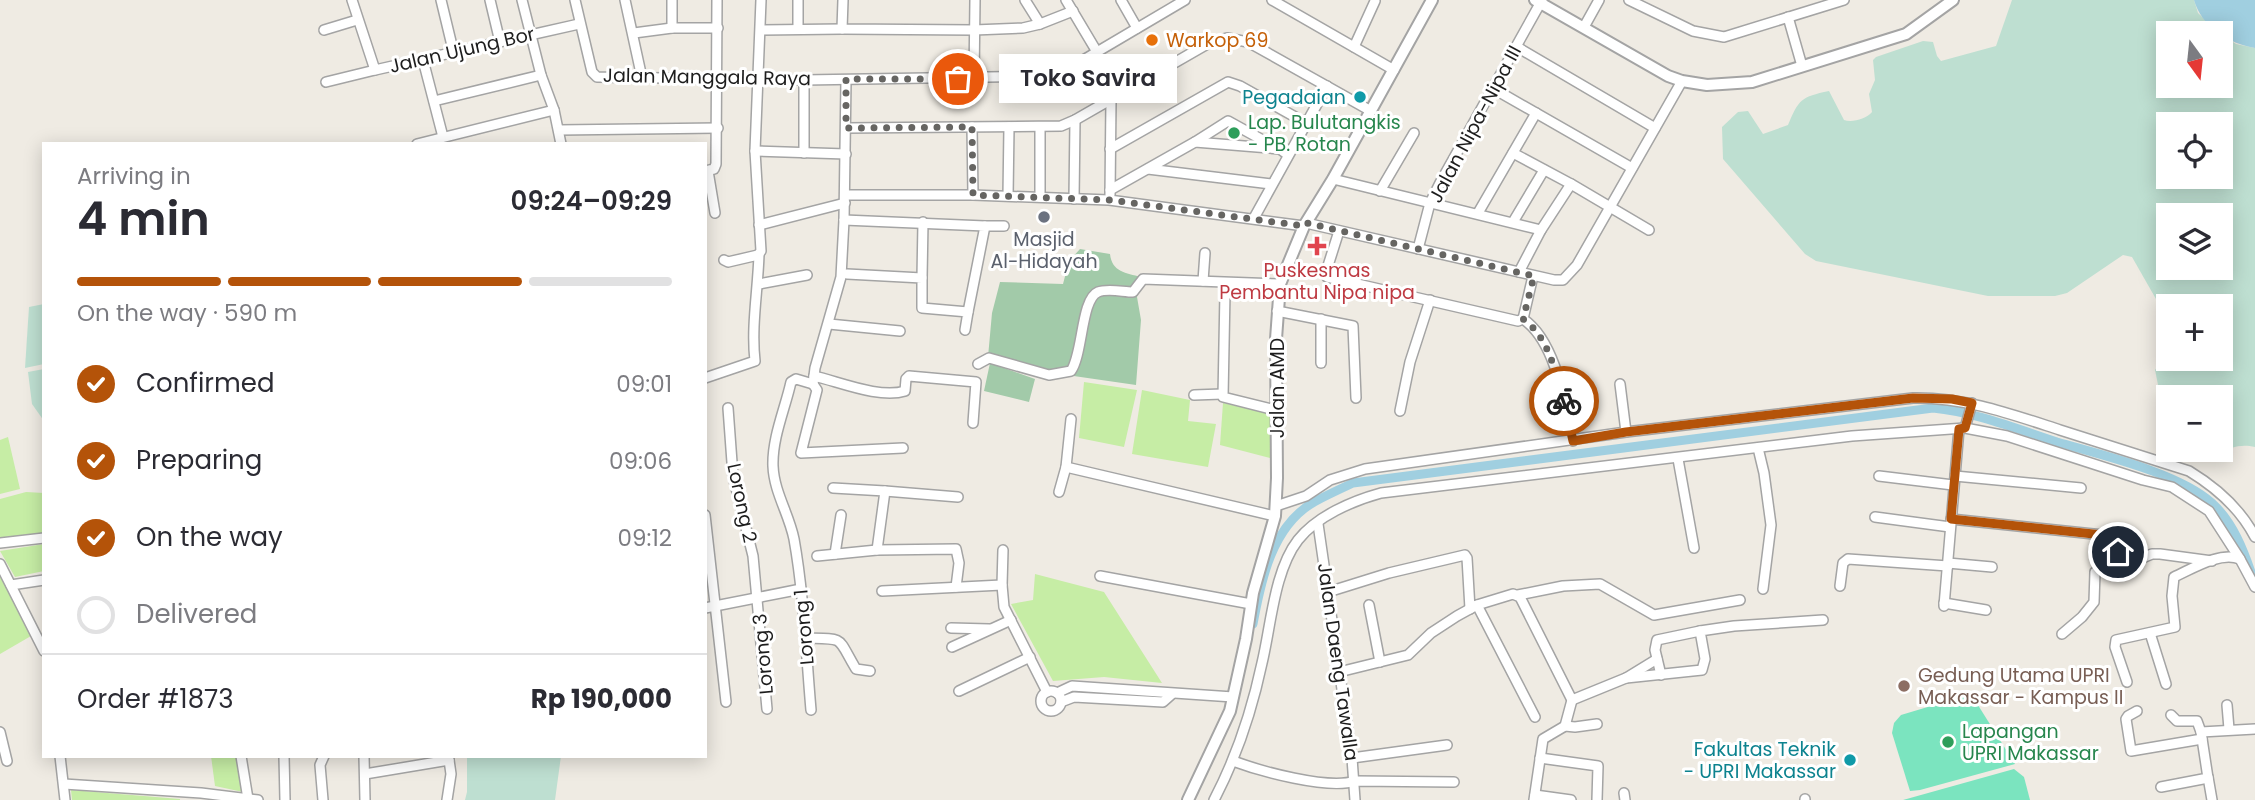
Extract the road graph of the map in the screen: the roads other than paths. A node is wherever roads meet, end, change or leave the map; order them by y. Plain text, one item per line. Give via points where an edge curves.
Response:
1 (352, 0) edge
2 (442, 0) edge
3 (489, 0) edge
4 (522, 0) edge
5 (575, 0) edge
6 (625, 0) edge
7 (673, 0) edge
8 (717, 0) edge
9 (761, 0) edge
10 (798, 0) edge
11 (843, 0) edge
12 (975, 0) edge
13 (1026, 0) edge
14 (1066, 0) edge
15 (1121, 0) edge
16 (1185, 0) edge
17 (1272, 0) edge
18 (1375, 0) edge
19 (1432, 0) edge
20 (1599, 0) edge
21 (1629, 0) edge
22 (1844, 0) edge
23 (1953, 0) edge
24 (1539, 1) edge
25 (1284, 3) edge
26 (1820, 4) edge
27 (1073, 11) junction
28 (1788, 17) junction
29 (357, 20) junction
30 (579, 24) junction
31 (1040, 24) junction
32 (1584, 27) junction
33 (672, 28) junction
34 (718, 28) junction
35 (1137, 28) junction
36 (798, 29) junction
37 (842, 29) junction
38 (324, 30) dead end
39 (761, 30) junction
40 (974, 30) junction
41 (634, 33) junction
42 (531, 34) junction
43 (500, 42) junction
44 (1354, 47) junction
45 (1517, 47) junction
46 (1095, 53) junction
47 (454, 54) junction
48 (423, 60) junction
49 (1802, 66) junction
50 (375, 70) junction
51 (1394, 70) junction
52 (541, 75) junction
53 (642, 78) junction
54 (717, 78) junction
55 (757, 78) junction
56 (846, 79) junction
57 (974, 79) junction
58 (804, 80) junction
59 (1682, 81) junction
60 (326, 82) dead end
61 (1327, 86) junction
62 (1494, 89) junction
63 (1115, 97) junction
64 (434, 101) junction
65 (554, 110) junction
66 (1371, 111) junction
67 (1536, 113) junction
68 (1075, 120) junction
69 (1306, 123) junction
70 (972, 127) junction
71 (1009, 127) junction
72 (1040, 127) junction
73 (718, 128) junction
74 (846, 128) junction
75 (1655, 128) junction
76 (559, 130) junction
77 (1414, 133) dead end
78 (443, 137) junction
79 (424, 142) edge
80 (561, 142) edge
81 (1195, 142) junction
82 (1111, 149) junction
83 (755, 151) junction
84 (1283, 152) junction
85 (804, 153) junction
86 (1513, 153) junction
87 (845, 154) junction
88 (1632, 168) junction
89 (1148, 169) junction
90 (1544, 170) junction
91 (707, 171) edge
92 (1333, 179) junction
93 (1271, 184) junction
94 (1571, 184) junction
95 (1380, 191) junction
96 (973, 195) junction
97 (1110, 195) junction
98 (1009, 196) junction
99 (1040, 197) junction
100 (845, 199) junction
101 (1074, 199) junction
102 (1430, 203) junction
103 (1608, 208) junction
104 (1478, 213) junction
105 (715, 214) dead end
106 (1254, 218) junction
107 (844, 220) junction
108 (923, 222) junction
109 (1513, 222) junction
110 (759, 225) junction
111 (1305, 225) junction
112 (985, 226) junction
113 (1004, 226) dead end
114 (1541, 230) junction
115 (1649, 230) dead end
116 (1339, 231) junction
117 (1418, 249) junction
118 (1205, 253) dead end
119 (759, 254) junction
120 (726, 261) dead end
121 (1519, 272) junction
122 (847, 274) dead end
123 (807, 275) dead end
124 (1534, 276) junction
125 (922, 278) junction
126 (1203, 281) junction
127 (758, 284) junction
128 (1280, 285) junction
129 (1225, 292) dead end
130 (1430, 300) junction
131 (1277, 311) junction
132 (968, 312) junction
133 (1523, 317) junction
134 (1321, 319) junction
135 (829, 324) junction
136 (965, 330) dead end
137 (900, 331) dead end
138 (1321, 363) dead end
139 (978, 364) dead end
140 (707, 377) edge
141 (813, 380) junction
142 (1620, 384) dead end
143 (1222, 394) junction
144 (1194, 396) dead end
145 (1356, 398) dead end
146 (1971, 407) junction
147 (728, 408) dead end
148 (1275, 410) junction
149 (1400, 411) dead end
150 (1072, 419) dead end
151 (973, 423) dead end
152 (1964, 426) junction
153 (1626, 432) junction
154 (1573, 441) junction
155 (903, 448) dead end
156 (1758, 448) junction
157 (1678, 459) junction
158 (1066, 467) junction
159 (1879, 476) dead end
160 (1954, 481) junction
161 (833, 488) dead end
162 (2081, 488) dead end
163 (885, 491) junction
164 (1059, 492) dead end
165 (958, 497) dead end
166 (1275, 511) junction
167 (841, 515) dead end
168 (1875, 517) dead end
169 (1950, 523) junction
170 (1318, 524) junction
171 (707, 532) edge
172 (2255, 537) edge
173 (42, 538) edge
174 (0, 544) edge
175 (1694, 548) dead end
176 (877, 550) junction
177 (1003, 550) dead end
178 (835, 554) junction
179 (817, 556) dead end
180 (2121, 556) junction
181 (2240, 559) junction
182 (2211, 561) junction
183 (0, 564) edge
184 (1948, 564) junction
185 (1992, 568) dead end
186 (958, 571) junction
187 (1100, 576) dead end
188 (42, 580) edge
189 (11, 585) junction
190 (1002, 585) junction
191 (975, 586) junction
192 (1840, 586) dead end
193 (956, 587) junction
194 (2255, 587) edge
195 (801, 589) junction
196 (1763, 589) dead end
197 (883, 591) dead end
198 (1328, 592) junction
199 (1518, 595) junction
200 (758, 598) junction
201 (1740, 600) dead end
202 (1251, 604) junction
203 (1369, 605) dead end
204 (716, 606) junction
205 (1474, 607) junction
206 (707, 608) edge
207 (1986, 610) dead end
208 (1011, 620) junction
209 (1823, 620) dead end
210 (951, 628) dead end
211 (991, 629) junction
212 (1700, 631) junction
213 (2150, 633) junction
214 (2062, 634) dead end
215 (805, 638) junction
216 (42, 647) edge
217 (952, 647) dead end
218 (1030, 657) junction
219 (1657, 659) junction
220 (1380, 662) junction
221 (870, 671) dead end
222 (1339, 672) junction
223 (1661, 676) junction
224 (1626, 678) junction
225 (2127, 682) dead end
226 (2166, 684) dead end
227 (959, 691) dead end
228 (1233, 697) junction
229 (1572, 700) junction
230 (726, 702) dead end
231 (2227, 705) dead end
232 (767, 709) dead end
233 (811, 710) dead end
234 (2137, 711) dead end
235 (2171, 715) dead end
236 (1535, 717) dead end
237 (1597, 724) dead end
238 (1565, 726) junction
239 (2229, 729) junction
240 (2255, 729) edge
241 (0, 732) edge
242 (2201, 735) junction
243 (1447, 745) dead end
244 (60, 758) edge
245 (241, 758) edge
246 (284, 758) edge
247 (323, 758) edge
248 (364, 758) edge
249 (449, 758) edge
250 (1352, 758) junction
251 (1540, 758) junction
252 (7, 761) dead end
253 (1233, 761) junction
254 (365, 774) junction
255 (2208, 777) junction
256 (1355, 781) junction
257 (1454, 782) dead end
258 (64, 784) junction
259 (2161, 788) dead end
260 (1535, 797) edge
261 (248, 799) edge
262 (65, 800) edge
263 (258, 800) edge
264 (285, 800) edge
265 (323, 800) edge
266 (365, 800) edge
267 (447, 800) edge
268 (1188, 800) edge
269 (1214, 800) edge
270 (1355, 800) edge
271 (1571, 800) edge
272 (1597, 800) edge
273 (2212, 800) edge

1 - 29 street, Jalan Ujung Bor
2 - 47 street
3 - 43 street
4 - 42 street
5 - 30 street, Jalan Manggala Raya
6 - 41 street
7 - 33 street
8 - 34 street
9 - 39 street
10 - 36 street
11 - 37 street
12 - 40 street
13 - 31 street
14 - 27 street
15 - 35 street
16 - 35 street, Jalan Manggala Raya
17 - 25 street
18 - 44 street
19 - 51 street, Jalan AMD
20 - 32 street
21 - 28 street via 1676,24 1719,37
22 - 26 street
23 - 49 street via 1906,34
24 - 32 street
24 - 45 street, Jalan Nipa-Nipa III
25 - 44 street
26 - 28 street
27 - 31 street
27 - 46 street
28 - 49 street
29 - 38 street
29 - 50 street, Jalan Ujung Bor
30 - 42 street, Jalan Ujung Bor
30 - 53 street, Jalan Manggala Raya via 595,76
31 - 40 street
32 - 59 street
33 - 34 street
33 - 41 street
34 - 54 street
35 - 46 street, Jalan Manggala Raya
36 - 37 street
36 - 39 street
37 - 40 street
39 - 55 street
40 - 57 street
41 - 53 street
42 - 43 street, Jalan Ujung Bor
42 - 52 street
43 - 47 street, Jalan Ujung Bor
44 - 51 street
45 - 62 street, Jalan Nipa-Nipa III
45 - 75 street
46 - 57 street, Jalan Manggala Raya via 1041,76
46 - 63 street
47 - 48 street, Jalan Ujung Bor
48 - 50 street, Jalan Ujung Bor
48 - 64 street
49 - 59 street via 1744,83
50 - 60 street
51 - 66 street, Jalan AMD
52 - 64 street
52 - 65 street
53 - 54 street, Jalan Manggala Raya
54 - 55 street, Jalan Manggala Raya
54 - 73 street
55 - 58 street, Jalan Manggala Raya
55 - 83 street
56 - 57 street, Jalan Manggala Raya
56 - 58 street, Jalan Manggala Raya
56 - 74 street
58 - 85 street
59 - 75 street
61 - 63 street via 1248,42 1227,38 1209,43
61 - 66 street
61 - 69 street
62 - 67 street
62 - 102 street, Jalan Nipa-Nipa III
63 - 68 street
63 - 82 street
64 - 78 street
65 - 76 street
65 - 78 street
66 - 92 street, Jalan AMD
67 - 86 street
67 - 88 street
68 - 72 street
68 - 101 street
69 - 82 street via 1228,82
69 - 84 street
70 - 71 street
70 - 74 street
70 - 96 street
71 - 72 street
71 - 98 street
72 - 99 street
73 - 76 street
73 - 91 street via 716,164
74 - 87 street
75 - 88 street
76 - 80 street
77 - 95 street
78 - 79 street
81 - 84 street
81 - 84 street via 1228,121
81 - 89 street
82 - 97 street
83 - 85 street
83 - 110 street
84 - 93 street
85 - 87 street
86 - 90 street
86 - 104 street
87 - 100 street
88 - 103 street
89 - 93 street
89 - 97 street
90 - 94 street
90 - 109 street
91 - 105 street
92 - 95 street
92 - 111 street, Jalan AMD
93 - 106 street
94 - 103 street
94 - 114 street
95 - 102 street
96 - 98 street
96 - 100 street
97 - 101 street
97 - 106 street
98 - 99 street
99 - 101 street
100 - 107 street
100 - 110 street
102 - 104 street
102 - 117 street, Jalan Nipa-Nipa III
103 - 115 street
103 - 124 street via 1565,279
104 - 109 street
106 - 111 street
107 - 108 street
107 - 135 street via 841,277
108 - 112 street
108 - 125 street
109 - 114 street
110 - 119 street
111 - 116 street
111 - 128 street, Jalan AMD
112 - 113 street
112 - 132 street
114 - 121 street
116 - 117 street
116 - 130 street via 1327,277
117 - 121 street
118 - 126 street
119 - 120 street
119 - 127 street
121 - 124 street
122 - 125 street
123 - 127 street
124 - 133 street
125 - 132 street via 922,308
126 - 128 street
126 - 139 street via 1143,279 1133,292 1097,293 1087,309 1079,355 1066,374 1049,375 989,358
127 - 140 street via 752,340 755,361
128 - 131 street, Jalan AMD
129 - 143 street
130 - 133 street via 1518,321
130 - 149 street via 1412,353
131 - 134 street
131 - 148 street, Jalan AMD
132 - 136 street
133 - 154 street via 1539,333 1552,362
134 - 138 street
134 - 145 street via 1355,329
135 - 137 street
135 - 141 street
141 - 151 street via 897,393 905,391 909,376 976,382
141 - 155 street via 817,393 801,453
141 - 195 street, Lorong 1 via 791,382 773,466 795,545
142 - 153 street
143 - 144 street
143 - 148 street via 1228,400
146 - 152 street
146 - 153 street via 1952,399 1913,398
146 - 172 street via 2189,471 2213,485
147 - 200 street, Lorong 2 via 733,476 751,539
148 - 166 street, Jalan AMD
150 - 158 street
152 - 156 street
152 - 160 street
152 - 181 street via 2172,487 2209,511
153 - 154 street
154 - 166 street via 1365,469 1330,480
156 - 157 street
156 - 196 street via 1771,525
157 - 170 street via 1381,493 1340,507
157 - 175 street
158 - 164 street
158 - 166 street
159 - 160 street
160 - 162 street via 1975,478
160 - 169 street
161 - 163 street
163 - 165 street
163 - 176 street
166 - 202 street, Jalan AMD
167 - 178 street
168 - 169 street
169 - 180 street via 2103,535 2110,537
169 - 184 street
170 - 198 street, Jalan Daeng Tawalla
170 - 253 street via 1299,539 1287,559 1262,667
171 - 204 street
173 - 174 street
176 - 178 street
176 - 186 street via 956,548
177 - 190 street
178 - 179 street
180 - 182 street via 2135,561 2152,554
180 - 214 street via 2095,572 2094,602
181 - 182 street via 2232,556
181 - 194 street
182 - 213 street via 2174,578 2175,626
183 - 189 street
184 - 185 street
184 - 192 street via 1848,559 1843,563
184 - 207 street via 1944,605
186 - 191 street
186 - 193 street
187 - 202 street
188 - 189 street
189 - 216 street
190 - 191 street
190 - 208 street via 1004,607
191 - 193 street
193 - 197 street
195 - 200 street
195 - 215 street, Lorong 1
198 - 205 street via 1465,555
198 - 222 street, Jalan Daeng Tawalla
199 - 201 street via 1600,584 1654,615
199 - 205 street
199 - 229 street
200 - 204 street
200 - 232 street, Lorong 3
202 - 228 street, Jalan AMD
203 - 220 street
204 - 206 street
204 - 230 street
205 - 220 street via 1431,633 1408,655
205 - 236 street
208 - 211 street
208 - 218 street
209 - 212 street
210 - 211 street
211 - 217 street
212 - 219 street via 1657,640
212 - 223 street via 1705,659 1702,670
213 - 225 street via 2115,643
213 - 226 street
215 - 221 street via 836,639 844,644 856,669
215 - 233 street, Lorong 1
218 - 227 street
218 - 228 street via 1055,696 1072,686
219 - 223 street
219 - 224 street
220 - 222 street
222 - 250 street, Jalan Daeng Tawalla
223 - 224 street
224 - 229 street
228 - 268 street, Jalan AMD
229 - 238 street
231 - 239 street
234 - 242 street via 2126,719 2131,751
235 - 242 street via 2177,721 2197,720
237 - 238 street
238 - 251 street via 1545,736
239 - 240 street
239 - 242 street
241 - 252 street
242 - 255 street
243 - 250 street
244 - 258 street
245 - 261 street
246 - 264 street
247 - 265 street
248 - 254 street
249 - 254 street
249 - 267 street
250 - 256 street, Jalan Daeng Tawalla
251 - 260 street
251 - 272 street via 1598,766
253 - 256 street via 1286,776
253 - 269 street
254 - 266 street
255 - 259 street
255 - 273 street
256 - 257 street
256 - 270 street, Jalan Daeng Tawalla
258 - 261 street
258 - 262 street
260 - 271 street
261 - 263 street

